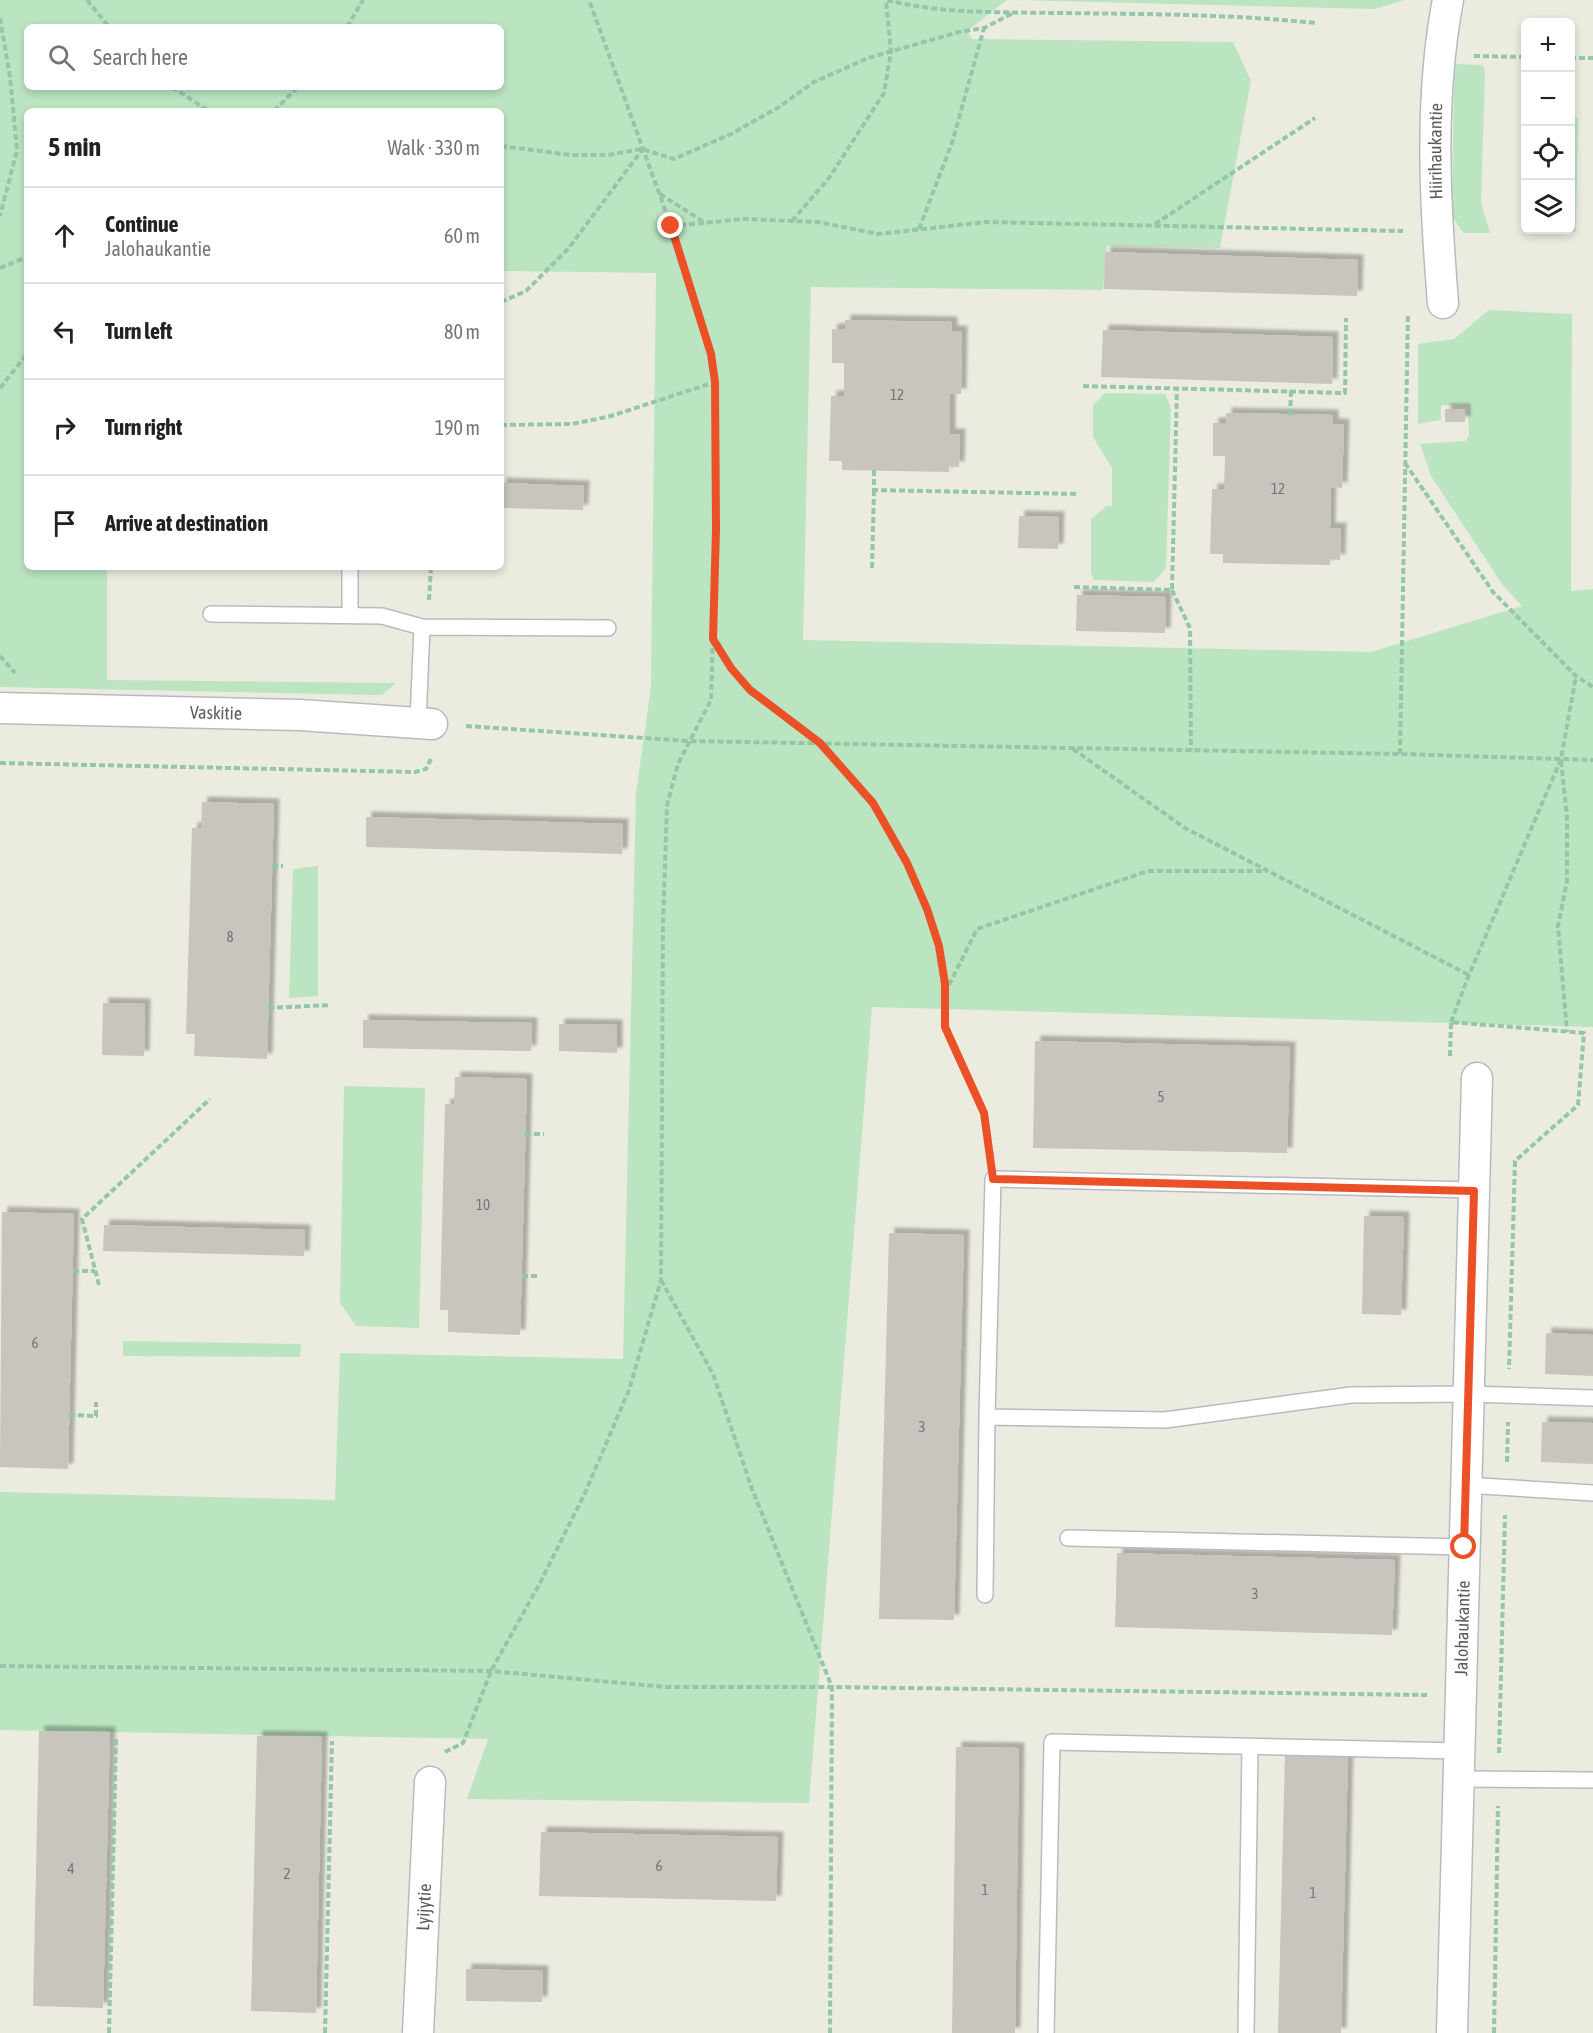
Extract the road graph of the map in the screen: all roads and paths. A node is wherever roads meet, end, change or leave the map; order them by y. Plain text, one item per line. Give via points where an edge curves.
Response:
1 (87, 0) edge
2 (363, 0) edge
3 (589, 0) edge
4 (887, 0) edge
5 (1448, 0) edge
6 (1015, 12) junction
7 (0, 18) edge
8 (1316, 23) dead end
9 (107, 24) edge
10 (349, 24) edge
11 (984, 28) junction
12 (891, 52) junction
13 (1575, 58) edge
14 (1593, 58) edge
15 (176, 90) edge
16 (295, 90) edge
17 (204, 108) edge
18 (277, 108) edge
19 (1315, 117) dead end
20 (504, 146) edge
21 (642, 149) junction
22 (659, 193) junction
23 (0, 216) edge
24 (792, 221) junction
25 (704, 222) junction
26 (1155, 224) junction
27 (671, 226) junction
28 (919, 230) junction
29 (1409, 231) dead end
30 (24, 258) edge
31 (0, 268) edge
32 (504, 301) edge
33 (1443, 303) dead end
34 (1346, 318) dead end
35 (1408, 341) dead end
36 (24, 358) edge
37 (715, 382) junction
38 (1083, 386) dead end
39 (0, 388) edge
40 (1177, 388) junction
41 (1290, 391) junction
42 (1290, 415) dead end
43 (504, 425) edge
44 (1405, 462) junction
45 (874, 470) dead end
46 (874, 490) junction
47 (1078, 494) dead end
48 (872, 568) dead end
49 (350, 570) edge
50 (1074, 587) dead end
51 (1172, 590) junction
52 (211, 614) dead end
53 (350, 615) junction
54 (422, 627) junction
55 (608, 628) dead end
56 (713, 639) junction
57 (1576, 676) junction
58 (1593, 687) edge
59 (0, 708) edge
60 (425, 723) junction
61 (689, 741) junction
62 (820, 743) junction
63 (1072, 748) junction
64 (1191, 750) junction
65 (1400, 754) junction
66 (1561, 759) junction
67 (1593, 760) edge
68 (0, 763) edge
69 (272, 866) dead end
70 (283, 866) dead end
71 (1267, 871) junction
72 (1469, 975) junction
73 (945, 994) junction
74 (330, 1005) dead end
75 (268, 1008) dead end
76 (1451, 1022) dead end
77 (1567, 1032) dead end
78 (1476, 1078) dead end
79 (210, 1100) dead end
80 (525, 1134) dead end
81 (544, 1134) dead end
82 (993, 1179) junction
83 (1474, 1191) junction
84 (73, 1271) dead end
85 (95, 1271) junction
86 (522, 1276) dead end
87 (540, 1276) dead end
88 (660, 1280) junction
89 (99, 1285) dead end
90 (1468, 1394) junction
91 (1593, 1398) edge
92 (96, 1402) dead end
93 (69, 1415) dead end
94 (987, 1418) junction
95 (1466, 1485) junction
96 (1593, 1493) edge
97 (1068, 1538) dead end
98 (1464, 1547) junction
99 (985, 1594) dead end
100 (0, 1666) edge
101 (491, 1671) junction
102 (832, 1687) junction
103 (1432, 1695) dead end
104 (116, 1739) dead end
105 (332, 1741) dead end
106 (1250, 1747) junction
107 (444, 1752) dead end
108 (1459, 1765) junction
109 (1593, 1780) edge
110 (430, 1782) dead end
111 (109, 2033) edge
112 (325, 2033) edge
113 (418, 2033) edge
114 (830, 2033) edge
115 (1046, 2033) edge
116 (1246, 2033) edge
117 (1452, 2033) edge

1 - 9 path
2 - 10 path
3 - 21 path
4 - 6 path via 913,7
4 - 12 path
5 - 33 street, Hiirihaukantie via 1438,55 1436,220
6 - 8 path via 1240,15
6 - 11 path
7 - 23 path via 17,150
11 - 12 path
11 - 28 path via 952,143
12 - 21 path via 814,82 741,129 674,159
12 - 24 path via 884,93 829,178
13 - 14 path
15 - 17 path
16 - 18 path
19 - 26 path
20 - 21 path via 571,155 608,155
21 - 22 path
21 - 32 path via 568,249 526,291
22 - 25 path
22 - 27 path
24 - 25 path
24 - 28 path via 878,234
25 - 27 path
26 - 28 path via 986,222
26 - 29 path
27 - 37 path via 711,354
30 - 31 path
34 - 41 path via 1345,393
35 - 44 path
36 - 39 path
37 - 43 path via 572,424
37 - 56 path
38 - 40 path
40 - 41 path
40 - 51 path
41 - 42 path
44 - 57 path via 1493,592
44 - 65 path
45 - 46 path
46 - 47 path
46 - 48 path
49 - 53 lane
50 - 51 path
51 - 64 path via 1190,628
52 - 53 lane
53 - 54 lane via 382,616
54 - 55 lane
54 - 60 lane
56 - 61 path via 711,700
56 - 62 path via 750,690
57 - 58 path
57 - 66 path
59 - 60 street, Vaskitie via 300,715
60 - 61 path
60 - 68 path via 432,756 426,769 415,772
61 - 62 path
61 - 88 path via 678,764 668,806 663,924
62 - 63 path
62 - 73 path via 873,803 907,863 939,946
63 - 64 path
63 - 71 path via 1185,828
64 - 65 path
65 - 66 path
66 - 67 path
66 - 72 path
66 - 77 path via 1567,816 1567,881 1558,926
69 - 70 path
71 - 72 path
71 - 73 path via 1148,871 977,929
72 - 76 path
73 - 82 path via 945,1027 984,1113
74 - 75 path
78 - 83 street, Jalohaukantie
79 - 85 path via 82,1219
80 - 81 path
82 - 83 lane
82 - 94 lane
83 - 90 street, Jalohaukantie
84 - 85 path
85 - 89 path
86 - 87 path
88 - 101 path via 629,1390 585,1493
88 - 102 path via 713,1374 752,1489
90 - 91 lane
90 - 94 lane via 1351,1395 1165,1420
90 - 95 street, Jalohaukantie
92 - 93 path via 96,1416
94 - 99 lane
95 - 96 lane
95 - 98 street, Jalohaukantie
97 - 98 lane
98 - 108 street, Jalohaukantie
100 - 101 path
101 - 102 path via 666,1688
101 - 107 path via 463,1743
102 - 103 path
102 - 114 path
104 - 111 path
105 - 112 path
106 - 108 lane
106 - 115 lane via 1052,1743
106 - 116 lane
108 - 109 lane
108 - 117 street, Jalohaukantie
110 - 113 street, Lyijytie

